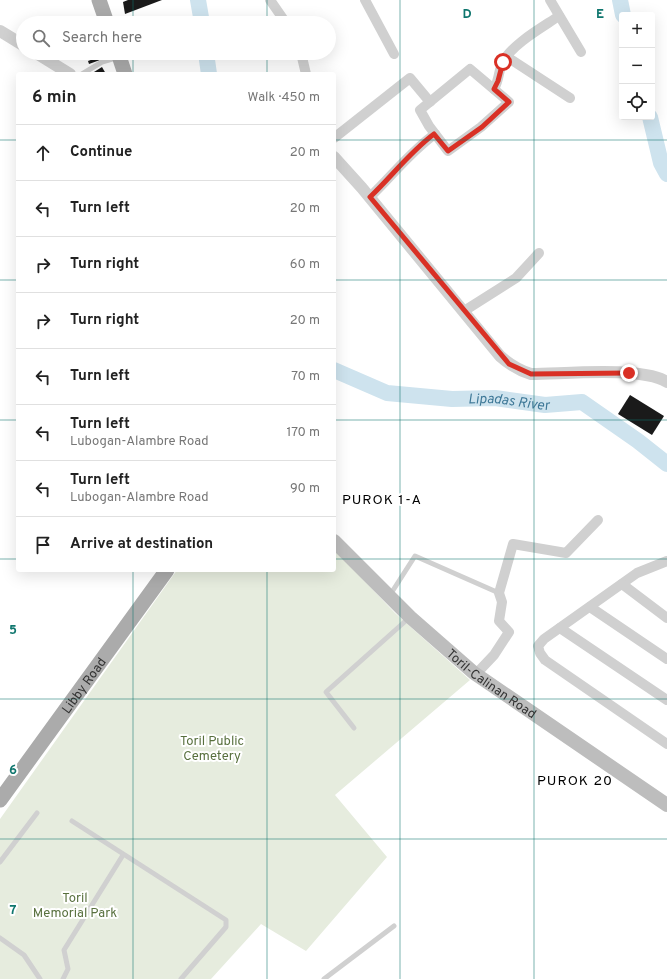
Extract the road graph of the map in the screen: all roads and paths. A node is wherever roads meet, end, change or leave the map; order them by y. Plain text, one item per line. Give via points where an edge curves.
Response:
1 (99, 0) edge
2 (270, 0) edge
3 (365, 0) edge
4 (550, 0) edge
5 (105, 16) edge
6 (281, 16) edge
7 (559, 16) junction
8 (0, 31) edge
9 (16, 41) edge
10 (581, 52) dead end
11 (394, 54) dead end
12 (506, 57) junction
13 (47, 60) edge
14 (107, 60) edge
15 (120, 60) edge
16 (303, 60) edge
17 (67, 72) edge
18 (85, 72) edge
19 (124, 72) edge
20 (306, 72) edge
21 (494, 89) junction
22 (570, 98) dead end
23 (430, 102) junction
24 (434, 134) junction
25 (336, 136) edge
26 (336, 159) edge
27 (370, 197) junction
28 (539, 253) dead end
29 (464, 311) junction
30 (667, 382) edge
31 (598, 520) dead end
32 (336, 543) edge
33 (667, 561) edge
34 (166, 572) edge
35 (622, 584) junction
36 (499, 593) junction
37 (389, 596) junction
38 (590, 607) junction
39 (410, 617) junction
40 (667, 618) edge
41 (560, 628) junction
42 (667, 659) edge
43 (476, 674) junction
44 (667, 700) edge
45 (354, 728) dead end
46 (667, 744) edge
47 (0, 800) edge
48 (667, 805) edge
49 (37, 813) dead end
50 (72, 821) dead end
51 (123, 854) junction
52 (0, 862) edge
53 (394, 926) dead end
54 (0, 938) edge
55 (65, 978) edge
56 (40, 979) edge
57 (181, 979) edge
58 (324, 979) edge

1 - 5 main road
2 - 6 street
3 - 11 street
4 - 7 street
7 - 10 street
7 - 12 street
8 - 9 street
12 - 21 street
12 - 22 street
13 - 17 street
14 - 18 lane
15 - 19 main road
16 - 20 street
21 - 23 street via 470,69
21 - 24 street via 509,102 468,138 448,151
23 - 24 street via 420,110
23 - 25 street via 410,78
24 - 27 street via 414,150
26 - 27 street
27 - 29 street
28 - 29 street via 516,278
29 - 30 street via 500,356 520,371 531,374 629,373 657,376
31 - 36 street via 566,553 513,544
32 - 37 main road, Toril-Calinan Road
33 - 35 street via 637,573
34 - 47 main road, Libby Road
35 - 38 street
35 - 40 street
36 - 37 lane via 415,556
36 - 43 street via 502,602 499,621 509,632 494,655
37 - 39 main road, Toril-Calinan Road
38 - 41 street
38 - 42 street
39 - 43 main road, Toril-Calinan Road
39 - 45 lane via 326,692
41 - 44 street
41 - 46 street via 539,643 538,649 545,660
43 - 48 main road, Toril-Calinan Road
49 - 52 lane
50 - 51 lane
51 - 55 lane via 64,950 68,965
51 - 57 lane via 227,922 226,927
53 - 58 lane
54 - 56 lane via 24,955

